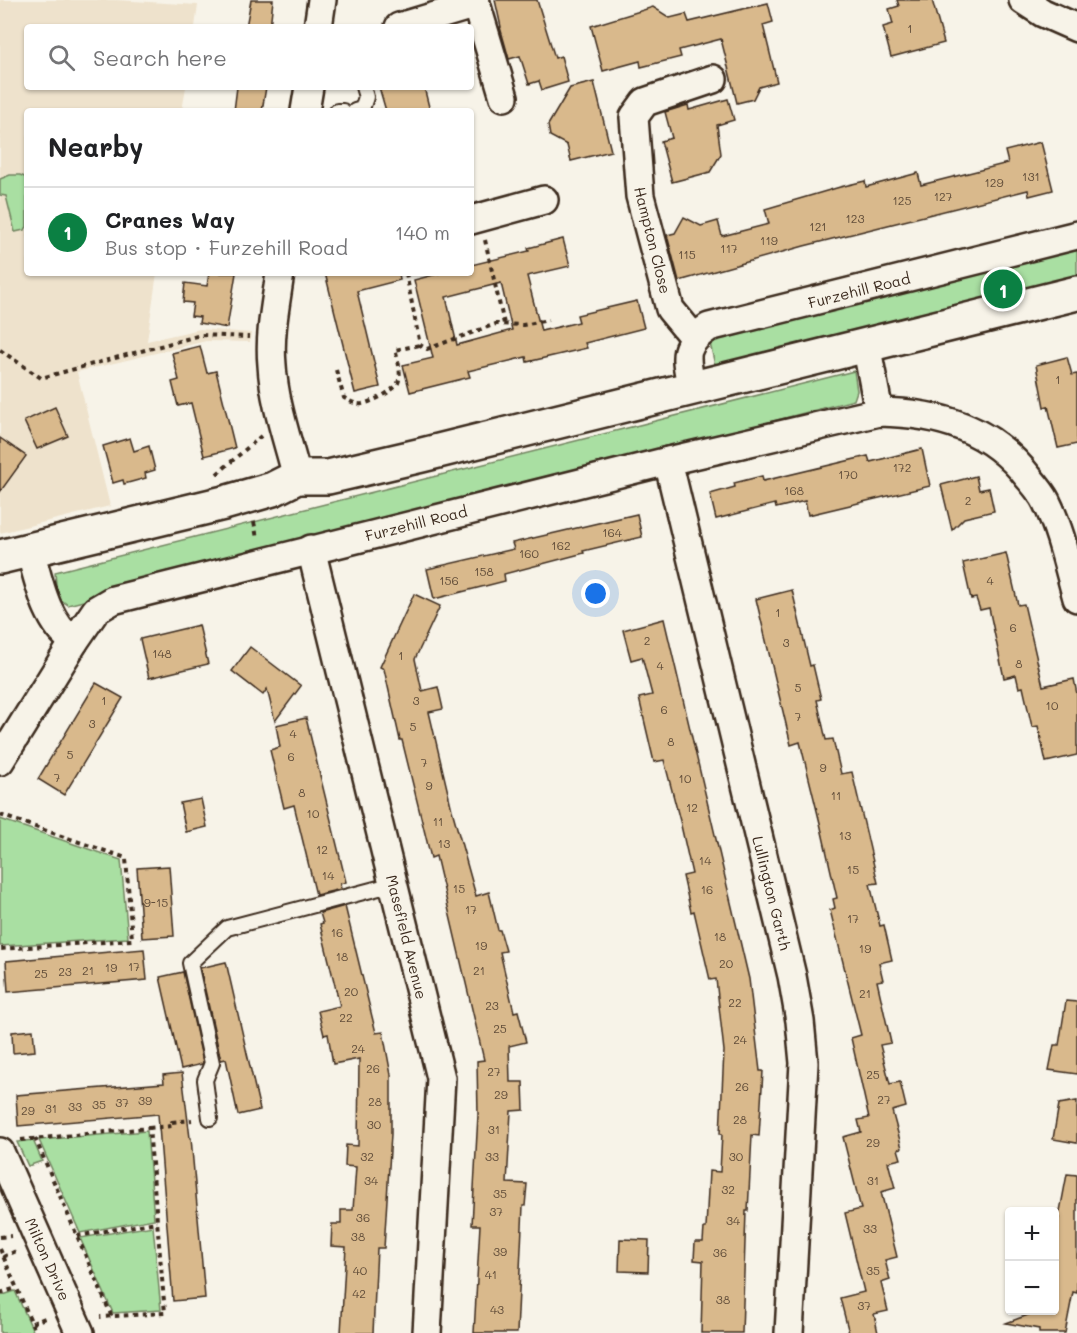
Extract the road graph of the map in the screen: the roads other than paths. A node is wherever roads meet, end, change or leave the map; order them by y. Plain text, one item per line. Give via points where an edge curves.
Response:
1 (322, 0) edge
2 (1023, 0) edge
3 (476, 2) edge
4 (318, 24) edge
5 (408, 24) edge
6 (1077, 28) edge
7 (713, 79) dead end
8 (308, 90) edge
9 (364, 90) edge
10 (504, 97) dead end
11 (306, 108) edge
12 (362, 108) edge
13 (544, 200) dead end
14 (476, 218) edge
15 (1077, 235) edge
16 (280, 276) edge
17 (1077, 293) edge
18 (694, 338) junction
19 (866, 344) junction
20 (692, 388) junction
21 (879, 412) junction
22 (668, 461) junction
23 (297, 477) junction
24 (311, 549) junction
25 (15, 554) edge
26 (1077, 598) edge
27 (74, 642) junction
28 (0, 762) edge
29 (394, 884) junction
30 (210, 1118) road end
31 (7, 1146) edge
32 (78, 1326) edge
33 (427, 1333) edge
34 (789, 1333) edge

1 - 4 street
2 - 6 street
3 - 5 street
3 - 10 street
7 - 18 street, Hampton Close via 645,102 634,117 640,196 670,309
8 - 11 street
9 - 12 lane
13 - 14 street
15 - 18 street, Furzehill Road via 709,327
16 - 23 street via 272,365
17 - 19 street
18 - 20 street via 687,350
19 - 20 street
19 - 21 street
20 - 23 street via 338,475
21 - 22 street, Furzehill Road
21 - 26 street, Furzehill Road via 910,413 966,427 1017,462 1045,500
22 - 24 street, Furzehill Road
22 - 34 street, Lullington Garth via 800,1021 804,1063
23 - 25 street via 273,489 224,503
24 - 27 street, Furzehill Road via 113,600 96,610
24 - 29 street, Masefield Avenue
25 - 27 street via 56,625
27 - 28 street
29 - 30 lane via 227,928 190,963 212,1063 205,1080
29 - 33 street, Masefield Avenue via 441,1078
31 - 32 street, Milton Drive

